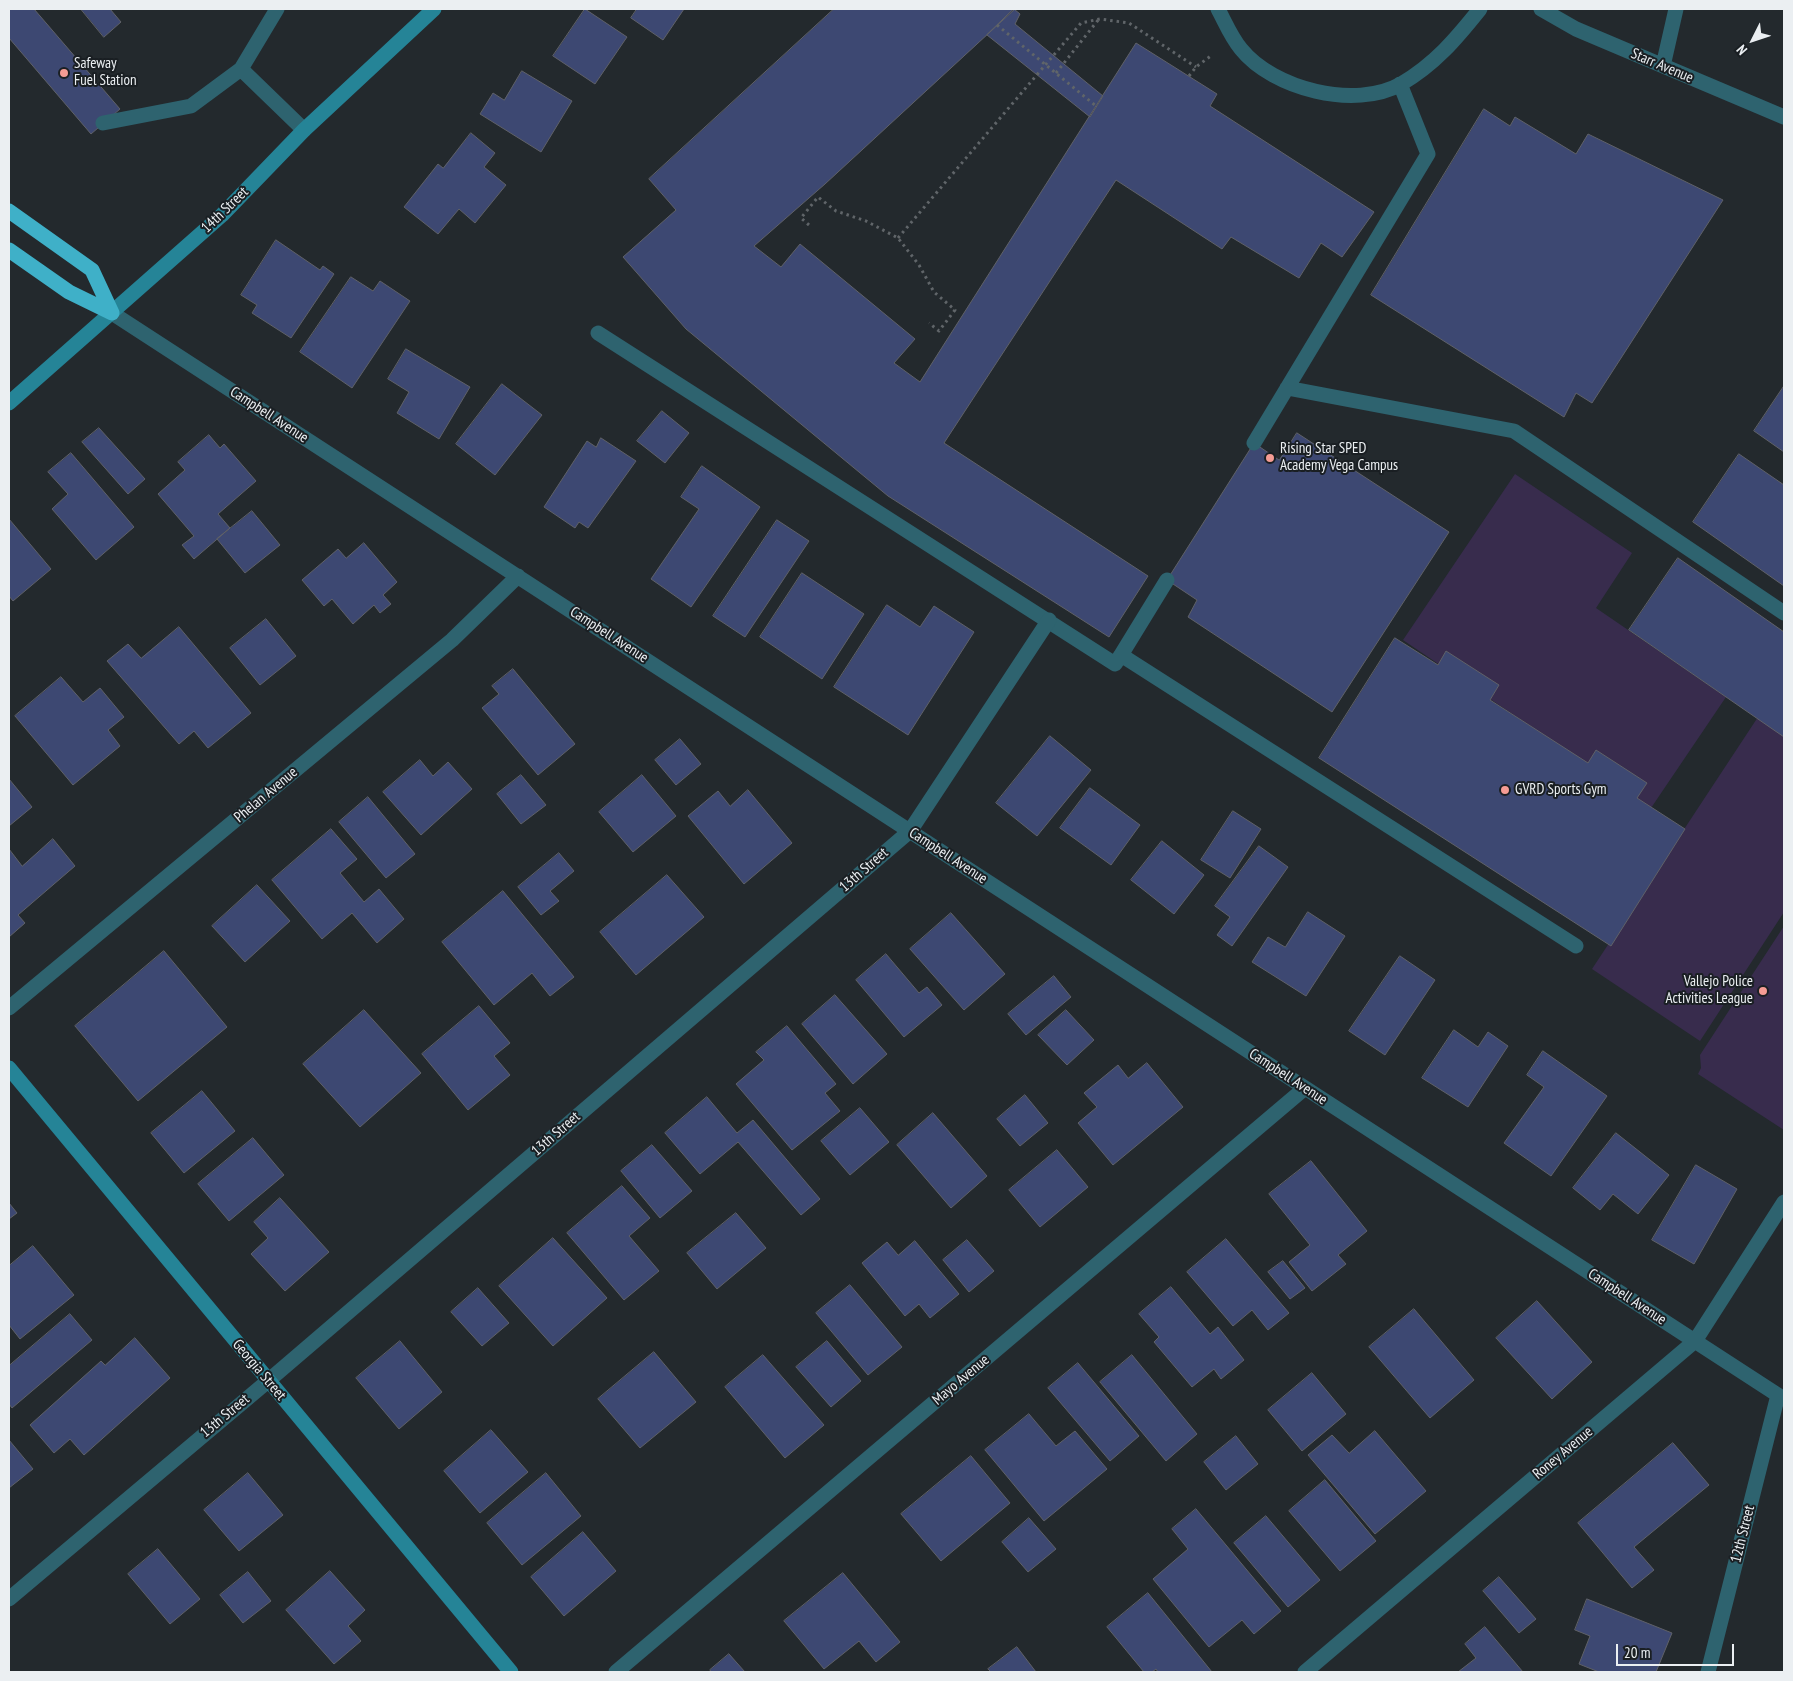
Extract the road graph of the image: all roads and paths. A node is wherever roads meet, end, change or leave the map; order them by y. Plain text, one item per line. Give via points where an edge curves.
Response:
1 (277, 9) edge
2 (434, 9) edge
3 (1218, 9) edge
4 (1480, 9) edge
5 (1541, 9) edge
6 (1676, 9) edge
7 (1100, 19) junction
8 (997, 25) dead end
9 (1046, 65) junction
10 (1663, 66) junction
11 (1196, 67) dead end
12 (241, 69) junction
13 (1056, 73) junction
14 (1400, 84) junction
15 (1096, 106) dead end
16 (1784, 117) edge
17 (104, 123) dead end
18 (304, 130) junction
19 (9, 211) edge
20 (809, 225) dead end
21 (898, 238) junction
22 (9, 250) edge
23 (112, 313) junction
24 (929, 323) dead end
25 (598, 333) dead end
26 (1287, 388) junction
27 (9, 402) edge
28 (1254, 442) dead end
29 (518, 576) junction
30 (1167, 580) dead end
31 (1784, 613) edge
32 (1049, 620) junction
33 (1121, 655) junction
34 (910, 831) junction
35 (1576, 946) dead end
36 (9, 1008) edge
37 (9, 1068) edge
38 (1306, 1088) junction
39 (1784, 1202) edge
40 (1695, 1341) junction
41 (268, 1381) junction
42 (1781, 1397) edge
43 (9, 1599) edge
44 (511, 1672) edge
45 (616, 1672) edge
46 (1305, 1672) edge
47 (1708, 1672) edge

1 - 12 street
2 - 18 main road, 14th Street
3 - 14 street via 1241,49 1270,74 1309,91 1343,95 1375,93
4 - 14 street via 1444,52
5 - 10 street, Starr Avenue via 1576,29
6 - 10 street
7 - 9 path via 1082,23
7 - 11 path via 1129,24
7 - 13 path
8 - 9 path
9 - 13 path
9 - 21 path
10 - 16 street, Starr Avenue
12 - 17 street via 191,106
12 - 18 street
13 - 15 path
14 - 26 street via 1428,154
18 - 23 main road, 14th Street via 222,215
19 - 23 highway via 92,270
20 - 21 path via 801,218 818,197 836,211 866,220
21 - 24 path via 934,292 955,310 939,331
22 - 23 highway via 69,292
23 - 27 main road, 14th Street
23 - 29 street, Campbell Avenue
25 - 32 street
26 - 28 street
26 - 31 street via 1514,431
29 - 34 street, Campbell Avenue
29 - 36 street, Phelan Avenue via 452,640
30 - 33 street
32 - 33 street via 1115,664
32 - 34 street, 13th Street
33 - 35 street
34 - 38 street, Campbell Avenue
34 - 41 street, 13th Street
37 - 41 main road, Georgia Street
38 - 40 street, Campbell Avenue
38 - 45 street, Mayo Avenue
39 - 40 street, Roney Avenue
40 - 42 street, Campbell Avenue
40 - 46 street, Roney Avenue
41 - 43 street, 13th Street
41 - 44 main road, Georgia Street
42 - 47 street, 12th Street

